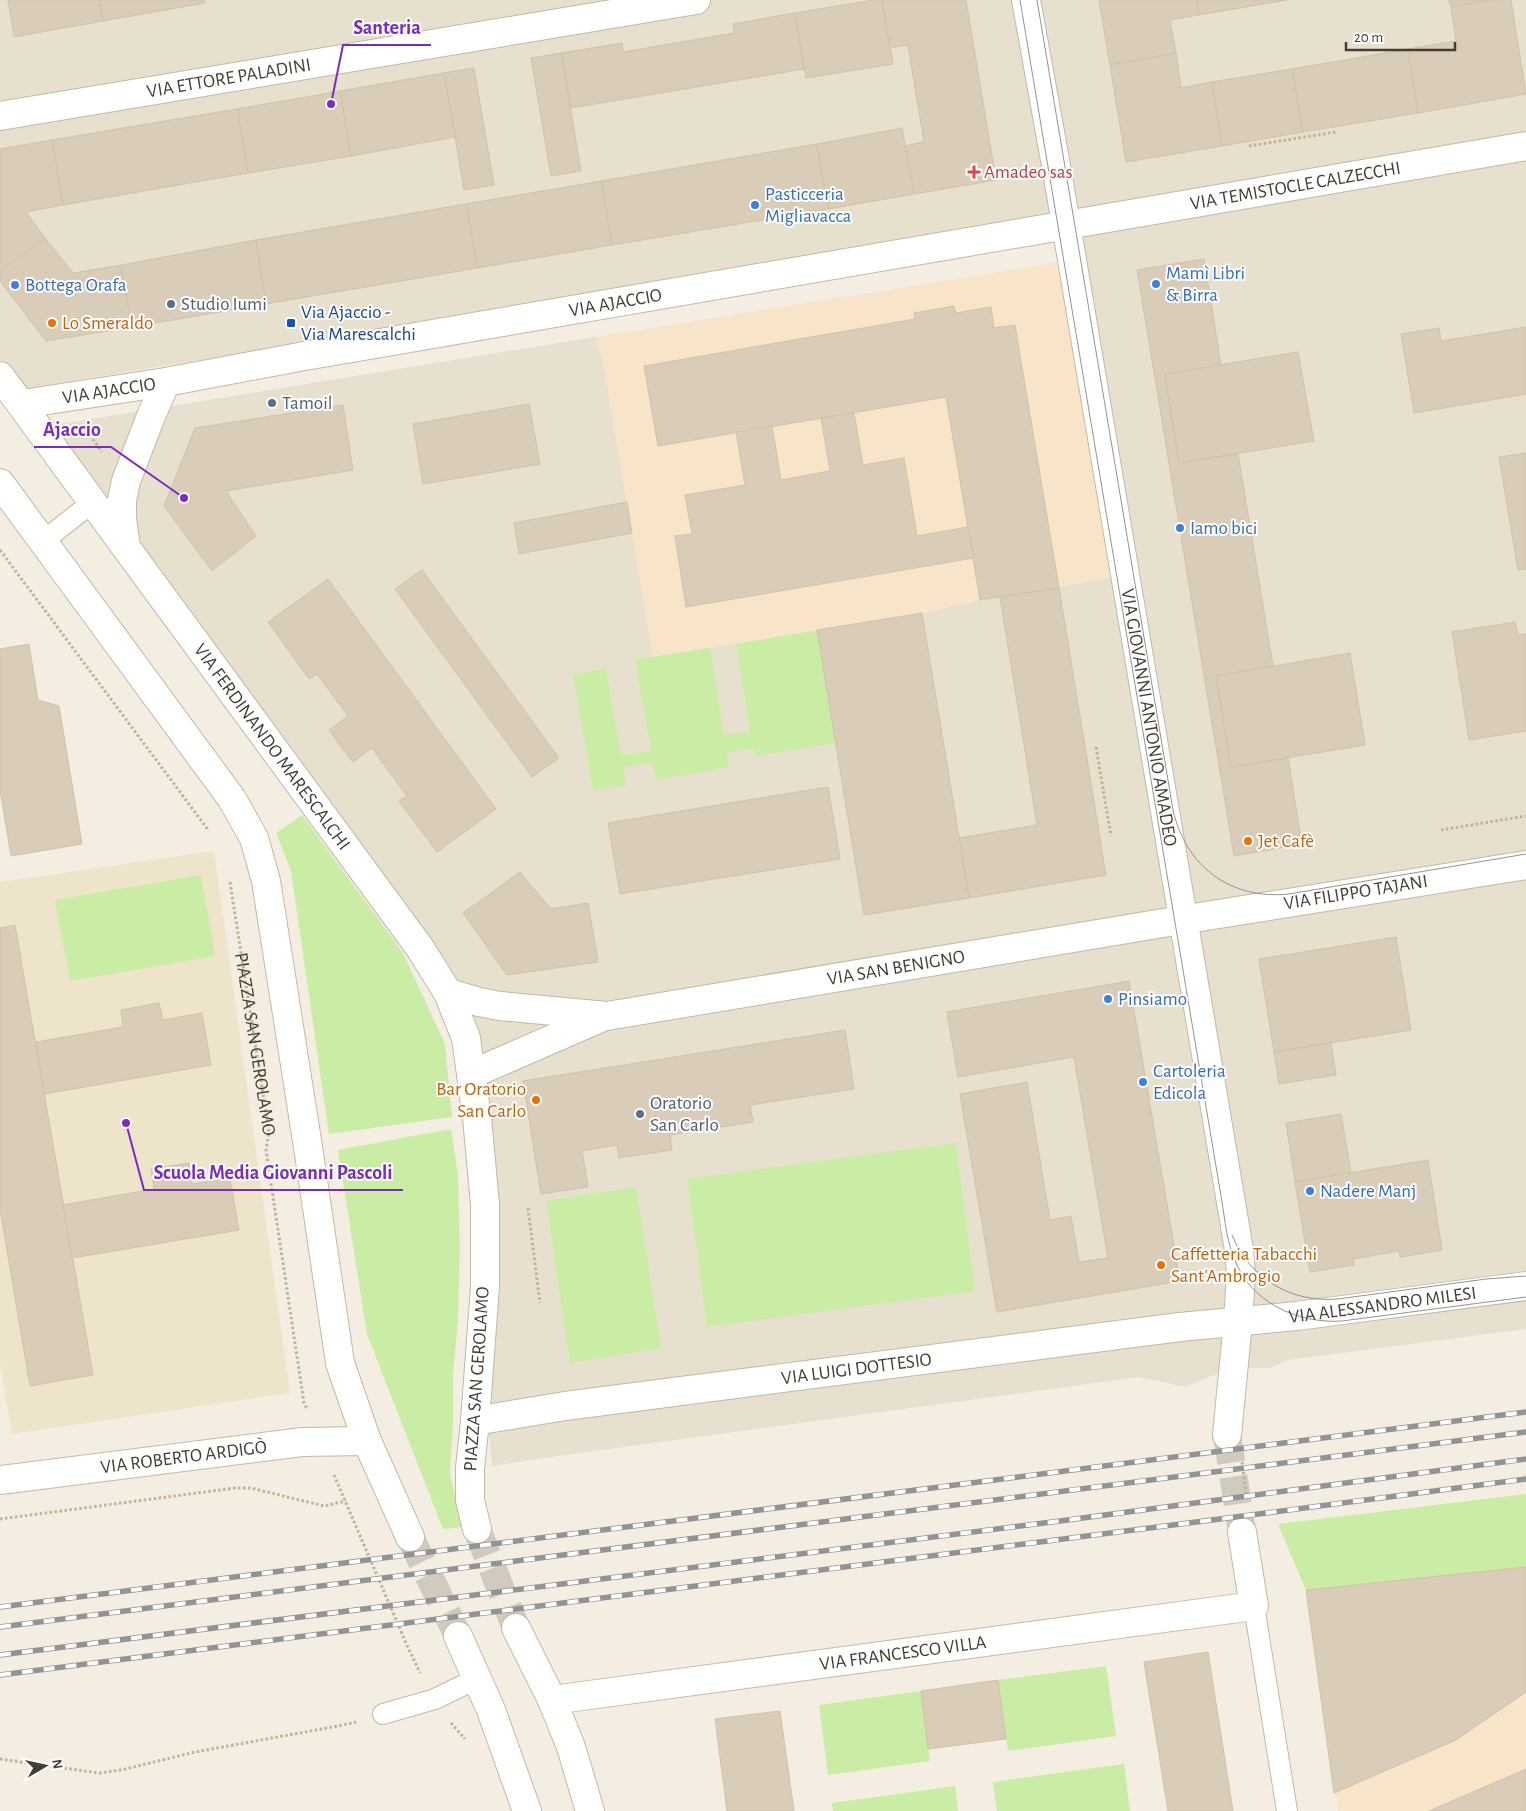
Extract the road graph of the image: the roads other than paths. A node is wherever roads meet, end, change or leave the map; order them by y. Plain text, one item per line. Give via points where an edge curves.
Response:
1 (696, 0) edge
2 (1026, 0) edge
3 (0, 116) edge
4 (1526, 146) edge
5 (1066, 225) junction
6 (0, 376) edge
7 (166, 382) junction
8 (11, 406) edge
9 (0, 483) edge
10 (93, 502) junction
11 (42, 542) junction
12 (126, 547) junction
13 (1526, 865) edge
14 (1184, 920) junction
15 (448, 993) junction
16 (607, 1016) junction
17 (472, 1074) junction
18 (1526, 1286) edge
19 (1238, 1322) junction
20 (475, 1422) junction
21 (367, 1441) junction
22 (1234, 1444) tunnel mouth
23 (0, 1480) edge
24 (477, 1529) tunnel mouth
25 (1242, 1532) tunnel mouth
26 (410, 1537) tunnel mouth
27 (1254, 1606) junction
28 (516, 1628) tunnel mouth
29 (458, 1636) tunnel mouth
30 (478, 1678) junction
31 (552, 1700) junction
32 (383, 1714) road end
33 (527, 1811) edge
34 (590, 1811) edge
35 (1287, 1811) edge

1 - 3 street, VIA ETTORE PALADINI
2 - 5 street, VIA GIOVANNI ANTONIO AMADEO
4 - 5 street, VIA TEMISTOCLE CALZECCHI
5 - 7 street, VIA AJACCIO
5 - 14 street, VIA GIOVANNI ANTONIO AMADEO
6 - 8 street, VIA FERDINANDO MARESCALCHI
7 - 8 street, VIA AJACCIO
7 - 12 street, VIA AJACCIO via 126,481 122,519
8 - 10 street, VIA FERDINANDO MARESCALCHI
9 - 11 street
10 - 11 lane
10 - 12 street, VIA FERDINANDO MARESCALCHI
11 - 21 street, PIAZZA SAN GEROLAMO via 232,799 254,838 266,882 340,1363
12 - 15 street, VIA FERDINANDO MARESCALCHI via 420,948
13 - 14 street, VIA FILIPPO TAJANI
14 - 16 street, VIA SAN BENIGNO
14 - 19 street, VIA GIOVANNI ANTONIO AMADEO via 1239,1250
15 - 16 street, VIA SAN BENIGNO via 500,1006
15 - 17 street, PIAZZA SAN GEROLAMO via 466,1038
16 - 17 street, VIA SAN BENIGNO
17 - 20 street, PIAZZA SAN GEROLAMO via 485,1204 485,1286
18 - 19 street, VIA ALESSANDRO MILESI
19 - 20 street, VIA LUIGI DOTTESIO via 565,1406
19 - 22 street, VIA GIOVANNI ANTONIO AMADEO
20 - 24 street, PIAZZA SAN GEROLAMO via 470,1500
21 - 23 street, VIA ROBERTO ARDIGÒ via 302,1442
21 - 26 street, PIAZZA SAN GEROLAMO
25 - 27 street
27 - 31 street, VIA FRANCESCO VILLA
27 - 35 lane
28 - 31 street
29 - 30 street
30 - 32 lane via 435,1699
30 - 33 street
31 - 34 street via 571,1747

